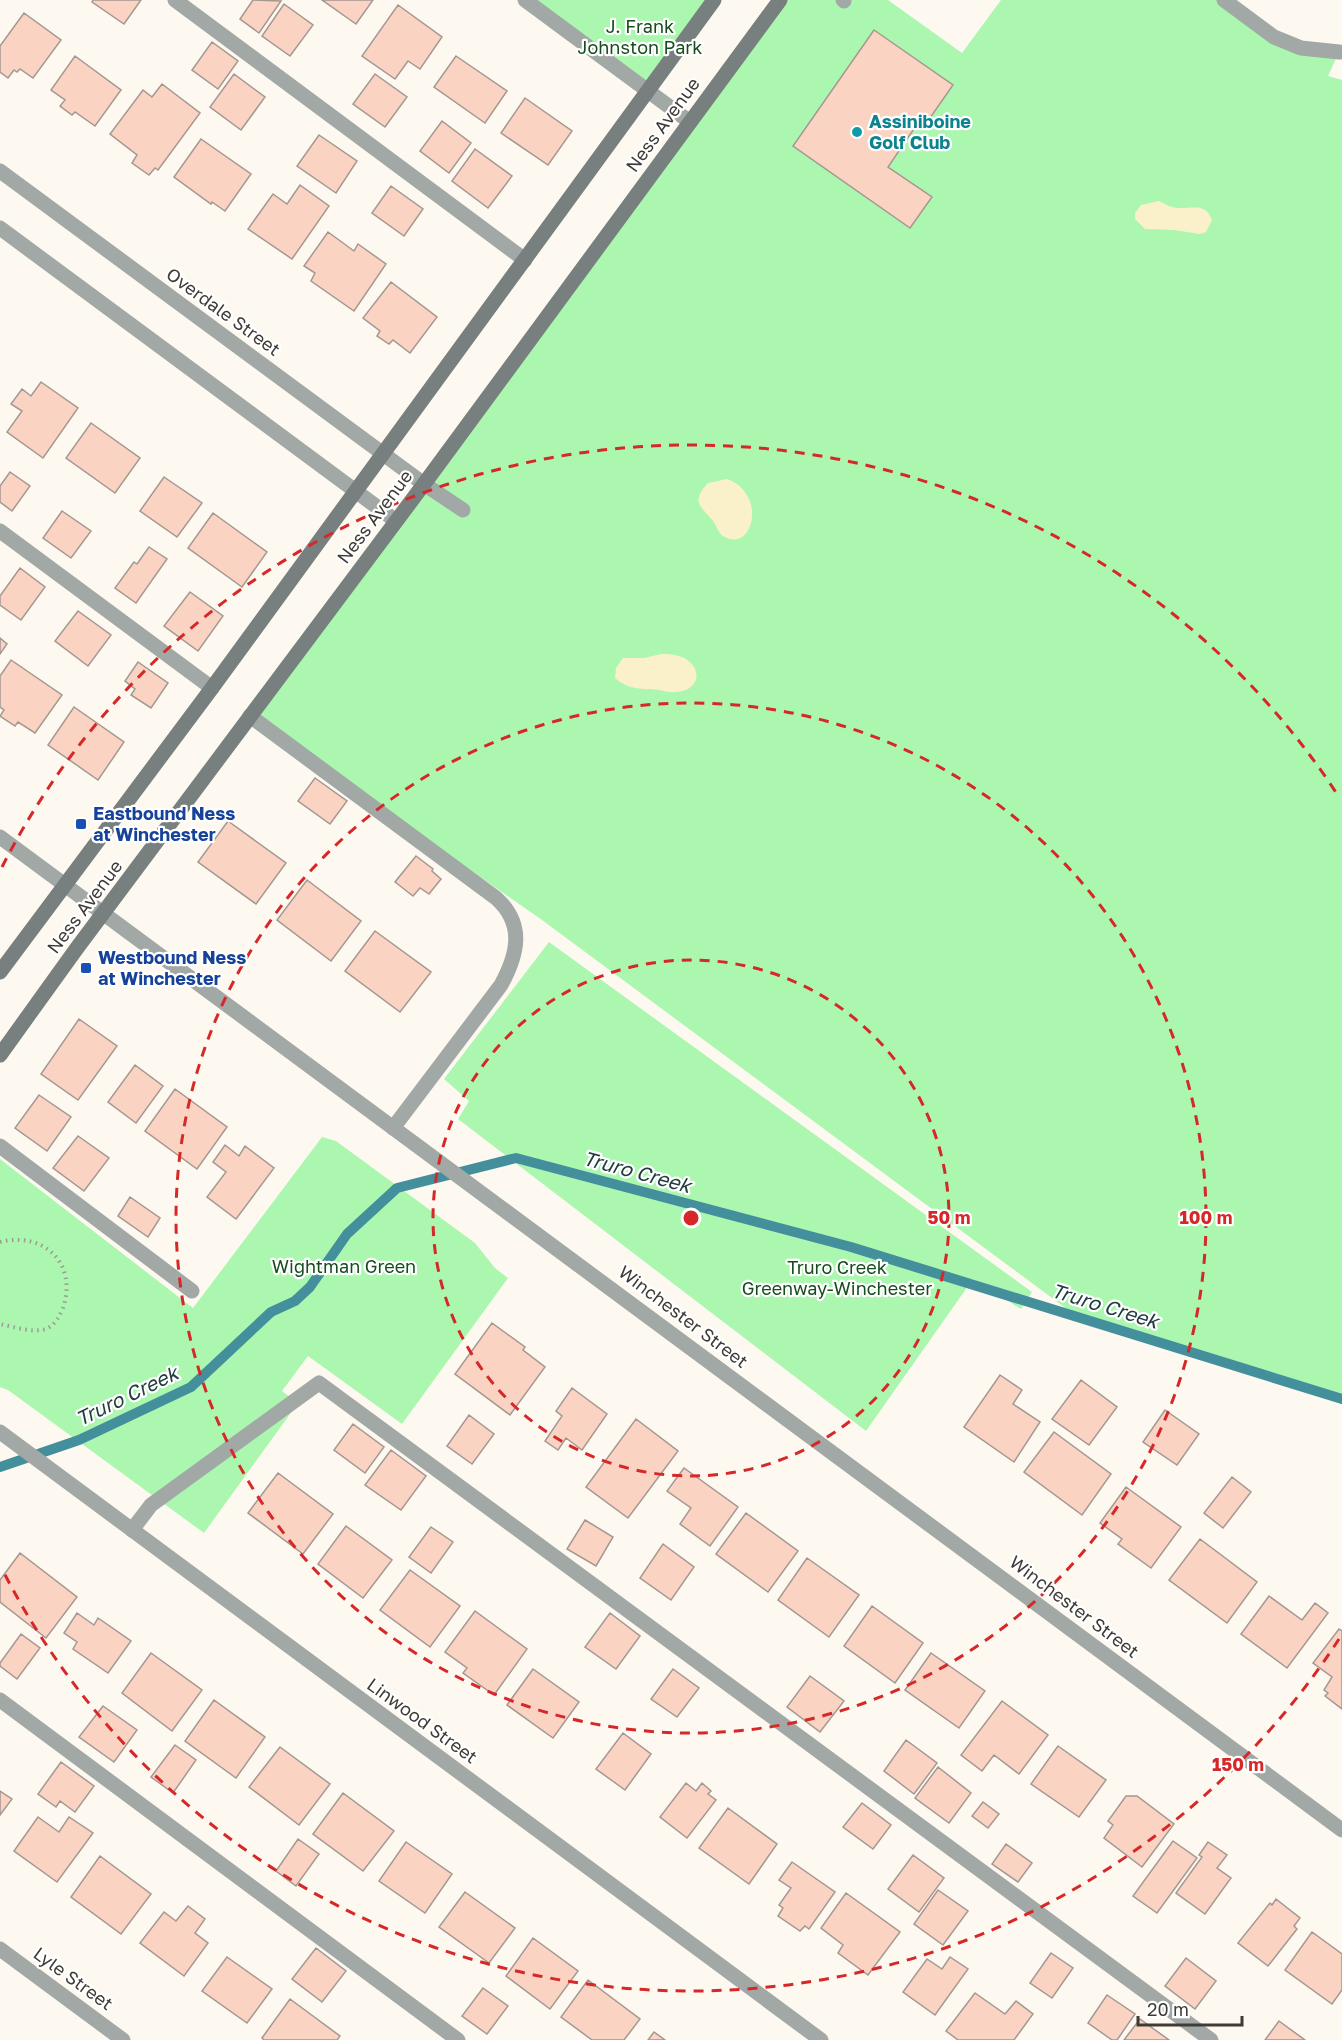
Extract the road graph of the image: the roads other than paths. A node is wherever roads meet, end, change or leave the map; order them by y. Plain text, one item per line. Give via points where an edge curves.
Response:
1 (175, 0) edge
2 (525, 0) edge
3 (714, 0) edge
4 (780, 0) edge
5 (1224, 0) edge
6 (1341, 50) edge
7 (648, 92) junction
8 (690, 122) junction
9 (0, 171) edge
10 (0, 228) edge
11 (525, 260) junction
12 (383, 453) junction
13 (424, 484) junction
14 (355, 490) junction
15 (463, 510) dead end
16 (396, 521) junction
17 (0, 531) edge
18 (212, 688) junction
19 (250, 716) junction
20 (0, 837) edge
21 (65, 885) junction
22 (104, 914) junction
23 (0, 972) edge
24 (0, 1055) edge
25 (393, 1128) junction
26 (0, 1146) edge
27 (192, 1291) dead end
28 (0, 1432) edge
29 (132, 1530) junction
30 (0, 1700) edge
31 (1342, 1830) edge
32 (0, 1949) edge
33 (123, 2040) edge
34 (458, 2040) edge
35 (821, 2040) edge
36 (1211, 2040) edge

1 - 11 street
2 - 7 street
3 - 7 main road, Ness Avenue
4 - 8 main road, Ness Avenue
5 - 6 street via 1274,37 1301,48
7 - 8 street
7 - 11 main road, Ness Avenue
8 - 13 main road, Ness Avenue
9 - 12 street, Overdale Street
10 - 14 street
11 - 12 main road, Ness Avenue
12 - 13 street, Overdale Street
12 - 14 main road, Ness Avenue
13 - 15 street, Overdale Street
13 - 16 main road, Ness Avenue
14 - 16 street
14 - 18 main road, Ness Avenue
16 - 19 main road, Ness Avenue
17 - 18 street
18 - 21 main road, Ness Avenue
19 - 22 main road, Ness Avenue
19 - 25 street via 496,898 512,919 516,947 512,966
20 - 21 street, Winchester Street
21 - 22 street, Winchester Street
21 - 23 main road, Ness Avenue
22 - 24 main road, Ness Avenue
22 - 25 street, Winchester Street
25 - 31 street, Winchester Street
26 - 27 street
28 - 29 street, Linwood Street
29 - 35 street, Linwood Street
29 - 36 street via 151,1505 320,1383
30 - 34 street
32 - 33 street, Lyle Street

